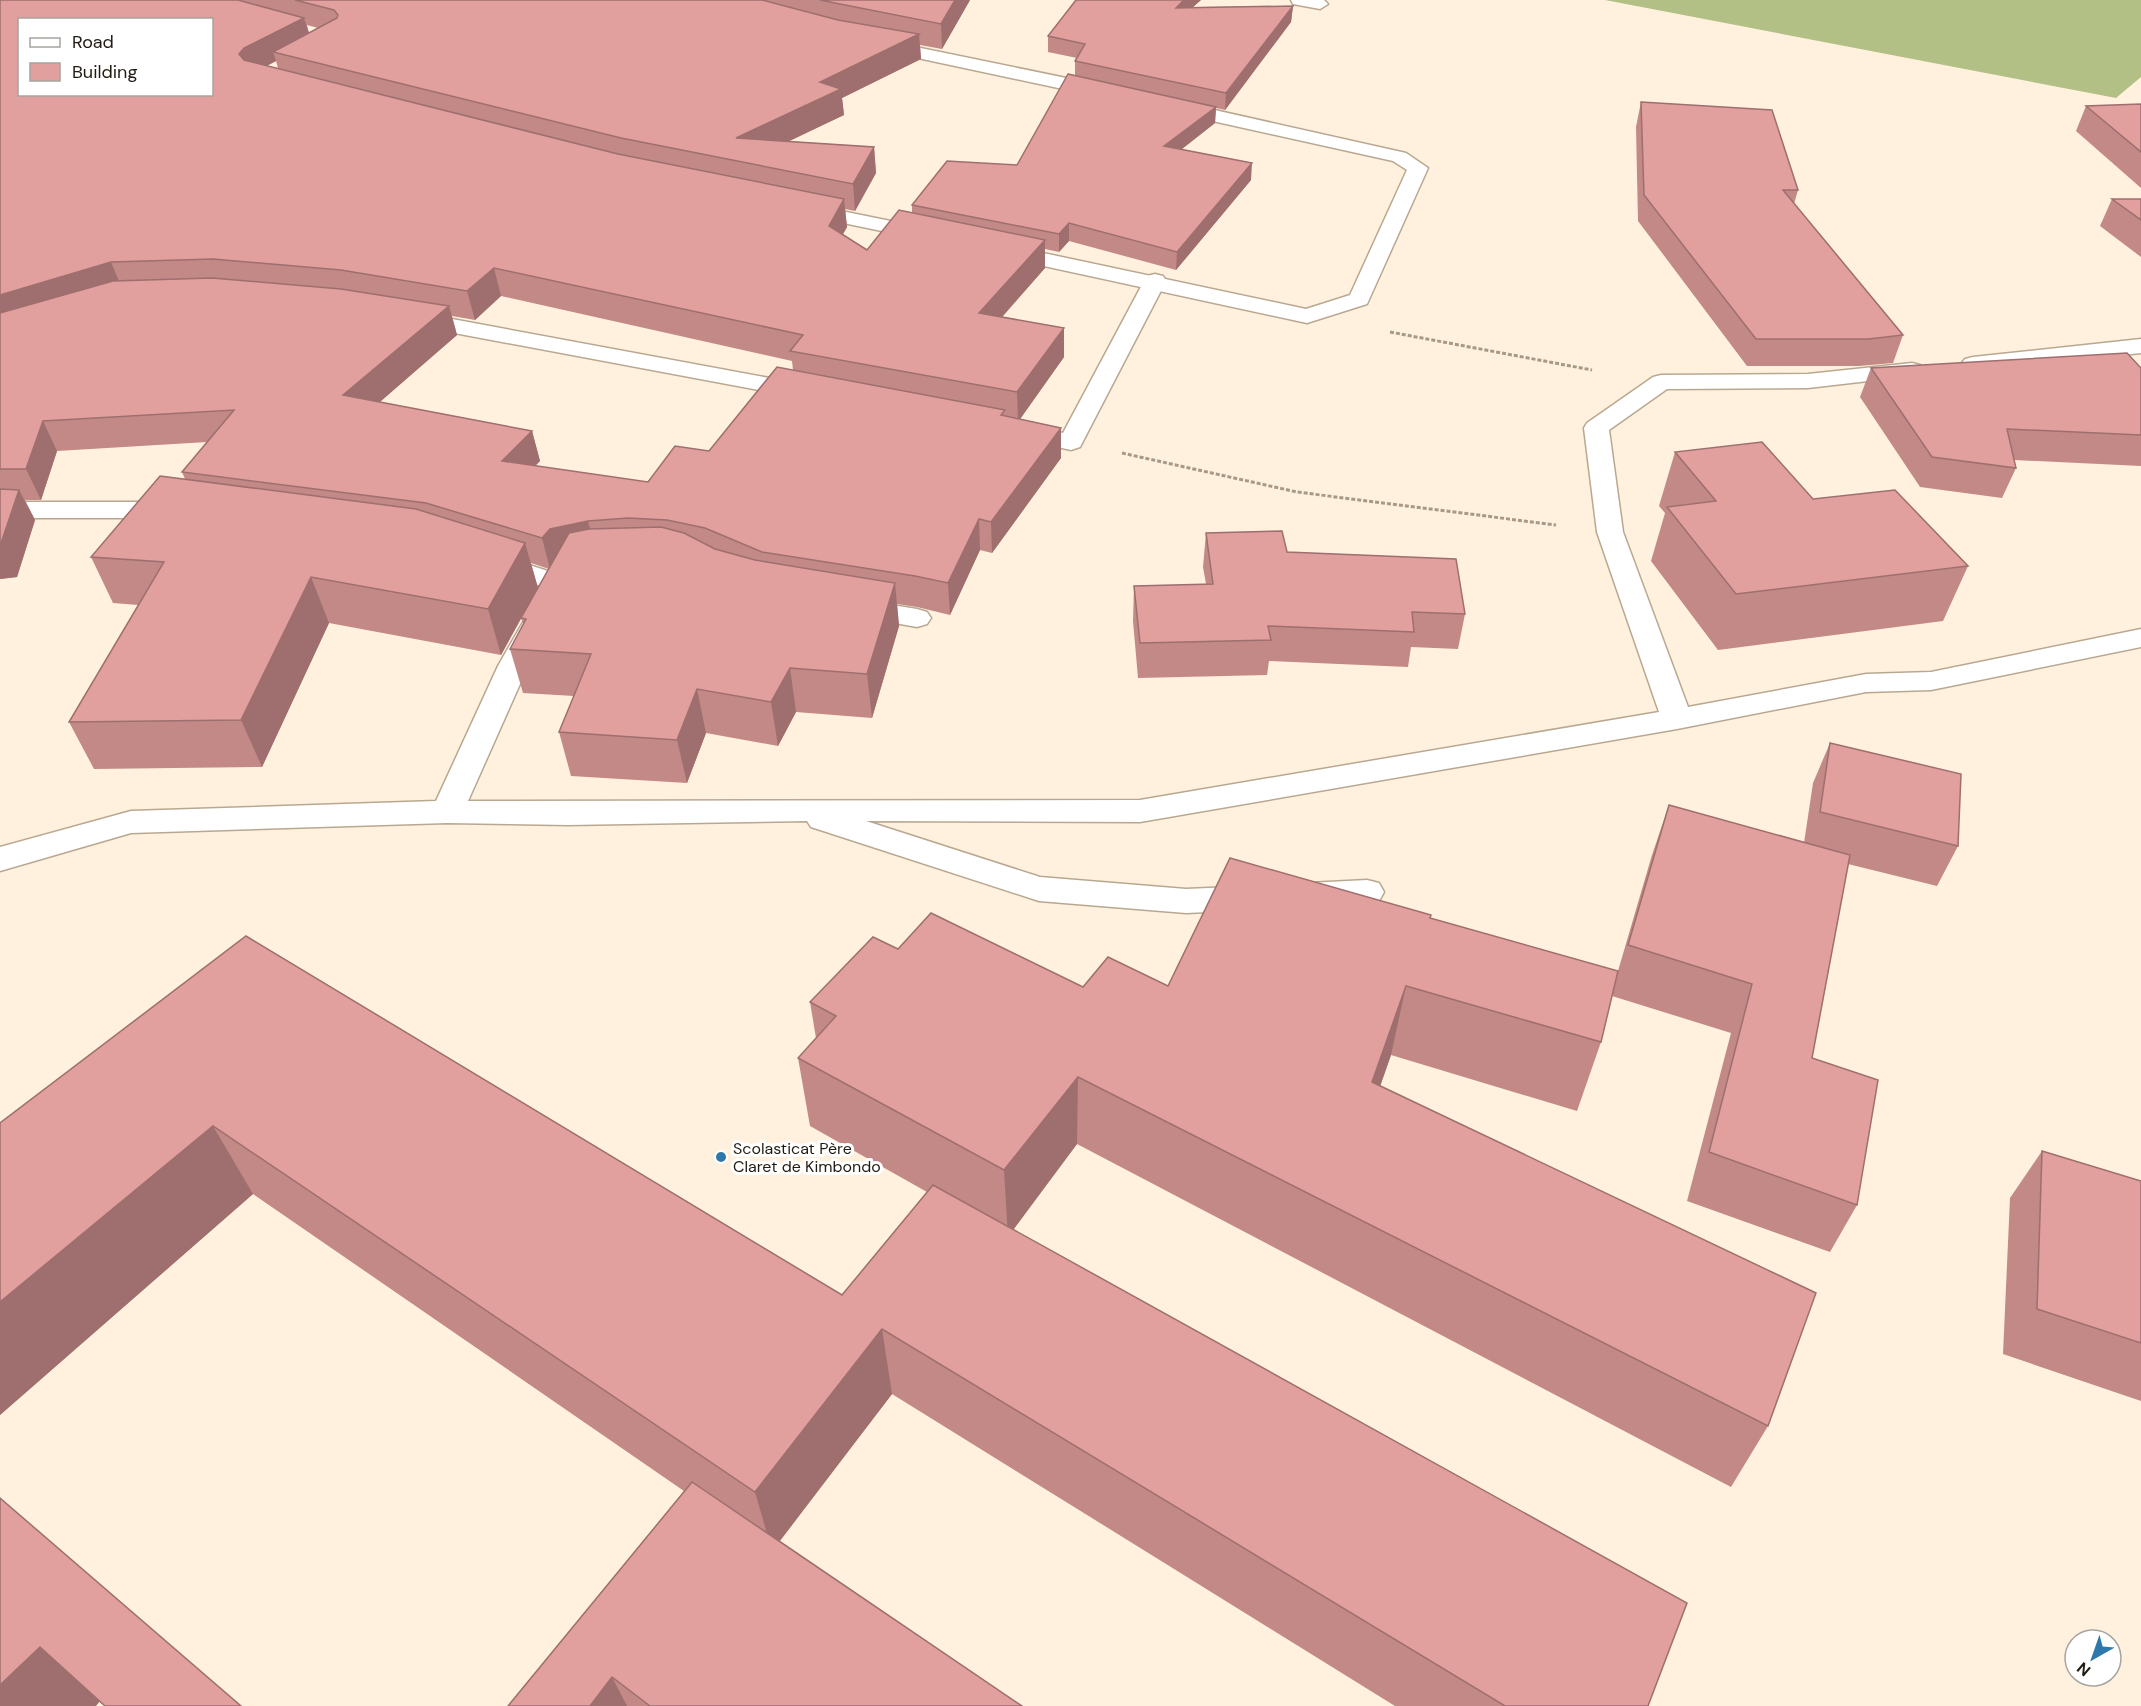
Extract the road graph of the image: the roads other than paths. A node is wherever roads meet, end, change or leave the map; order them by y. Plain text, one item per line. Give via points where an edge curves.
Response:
1 (1299, 0) edge
2 (1320, 4) dead end
3 (853, 39) edge
4 (1120, 95) edge
5 (1155, 103) edge
6 (787, 206) edge
7 (952, 240) edge
8 (986, 247) edge
9 (1155, 281) junction
10 (385, 314) edge
11 (2141, 346) edge
12 (827, 396) edge
13 (989, 426) edge
14 (0, 510) edge
15 (198, 513) edge
16 (470, 554) edge
17 (609, 561) edge
18 (557, 583) junction
19 (828, 604) edge
20 (917, 618) dead end
21 (2141, 638) edge
22 (1677, 719) junction
23 (794, 810) junction
24 (447, 812) junction
25 (0, 859) edge
26 (1367, 892) dead end

1 - 2 street
3 - 4 street
5 - 9 street via 1399,157 1418,168 1359,299 1307,316
6 - 7 street
8 - 9 street
9 - 13 street via 1071,442
10 - 12 street
11 - 22 street via 1808,381 1660,382 1596,428 1610,532
14 - 15 street via 160,508
16 - 18 street
17 - 18 street via 568,568
18 - 24 street via 513,666
19 - 20 street
21 - 22 street via 1931,681 1866,683
22 - 23 street via 1140,811
23 - 24 street
23 - 26 street via 1039,890 1186,901
24 - 25 street via 131,822

